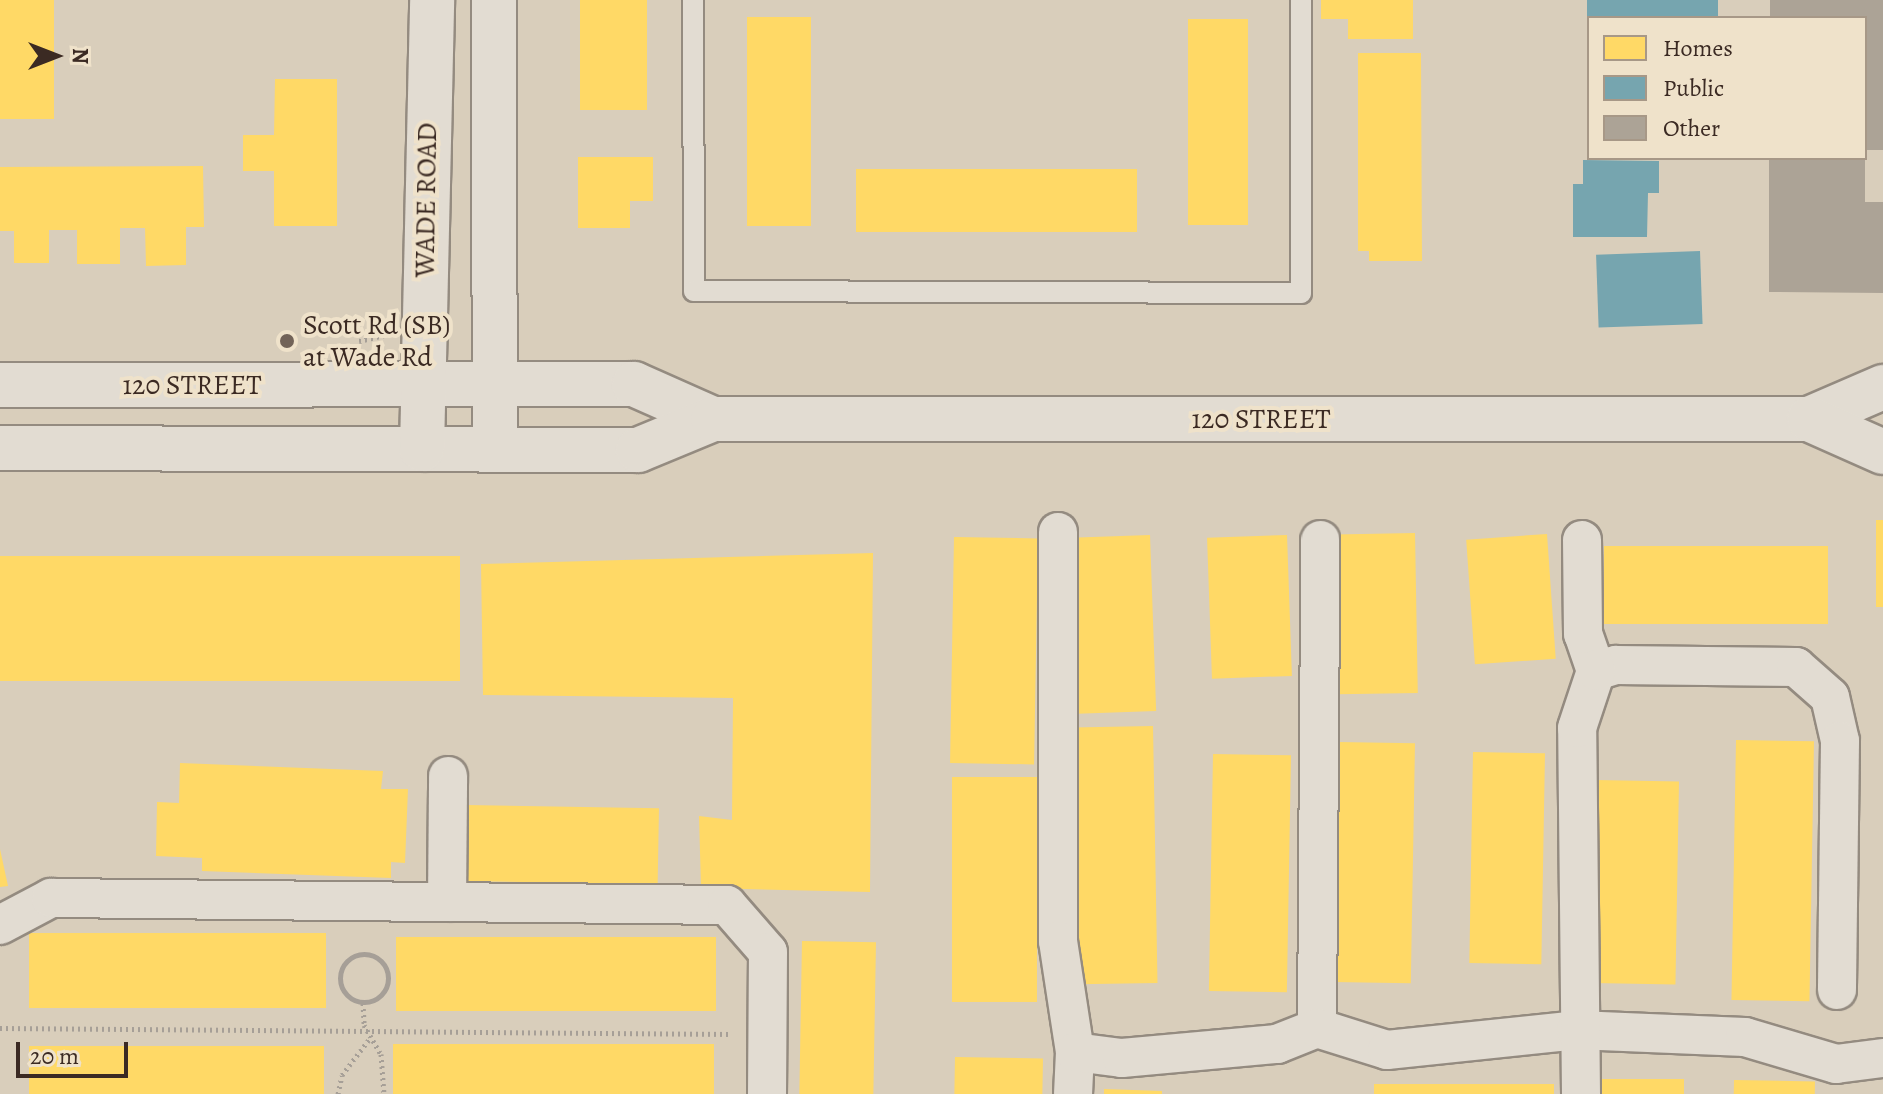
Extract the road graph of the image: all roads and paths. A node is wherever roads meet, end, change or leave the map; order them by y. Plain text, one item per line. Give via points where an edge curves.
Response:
1 (432, 0) edge
2 (494, 0) edge
3 (693, 0) edge
4 (1301, 0) edge
5 (422, 384) junction
6 (495, 384) junction
7 (0, 385) edge
8 (1883, 387) edge
9 (713, 419) junction
10 (1809, 419) junction
11 (0, 448) edge
12 (422, 449) junction
13 (495, 449) junction
14 (1883, 452) edge
15 (1058, 532) dead end
16 (1320, 540) dead end
17 (1582, 540) dead end
18 (1596, 671) junction
19 (448, 776) dead end
20 (447, 902) junction
21 (0, 925) edge
22 (1837, 990) dead end
23 (363, 1003) junction
24 (364, 1025) junction
25 (0, 1028) edge
26 (1317, 1028) junction
27 (1576, 1030) junction
28 (768, 1035) junction
29 (371, 1037) junction
30 (1075, 1052) junction
31 (1883, 1058) edge
32 (1836, 1079) edge
33 (338, 1094) edge
34 (384, 1094) edge
35 (767, 1094) edge
36 (1073, 1094) edge
37 (1581, 1094) edge

1 - 5 main road, WADE ROAD
2 - 6 main road
3 - 4 lane via 694,291 1285,293 1301,293
5 - 6 main road, 120 STREET
5 - 7 main road, 120 STREET
5 - 12 main road, WADE ROAD
6 - 9 main road, 120 STREET via 634,384
6 - 13 main road
8 - 10 main road, 120 STREET
9 - 10 main road, 120 STREET
9 - 13 main road, 120 STREET via 638,450
10 - 14 main road, 120 STREET
11 - 12 main road, 120 STREET
12 - 13 main road, 120 STREET
15 - 30 street via 1058,941
16 - 26 street
17 - 18 street via 1583,634
18 - 22 street via 1616,665 1796,667 1830,697 1840,741
18 - 27 street via 1577,728
19 - 20 street
20 - 21 street via 51,898
20 - 28 street via 727,905 768,952
23 - 23 path via 382,997 388,978 385,964 365,950 348,959 340,978 348,999
23 - 24 path
24 - 25 path
24 - 28 path
24 - 29 path
26 - 27 street via 1387,1050
26 - 30 street via 1277,1044 1122,1058
27 - 32 street via 1745,1037
27 - 37 street
28 - 35 street
29 - 33 path via 342,1075
29 - 34 path via 381,1054
30 - 36 street
31 - 32 street

